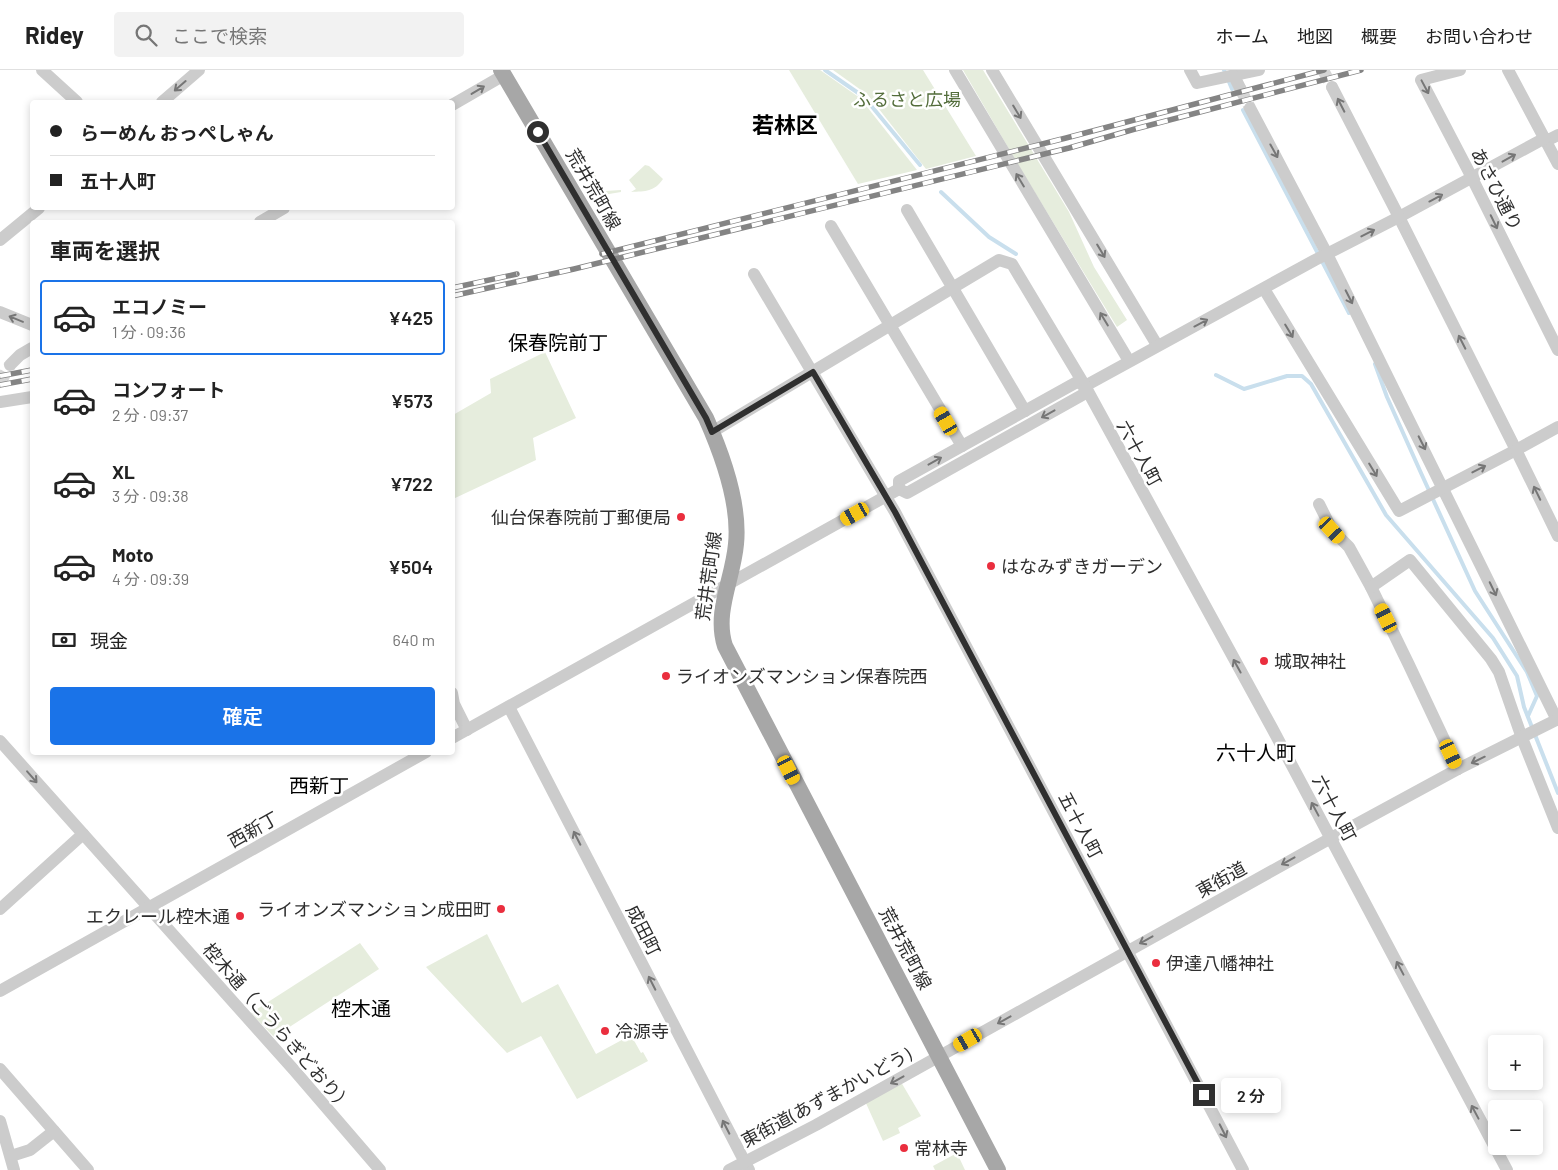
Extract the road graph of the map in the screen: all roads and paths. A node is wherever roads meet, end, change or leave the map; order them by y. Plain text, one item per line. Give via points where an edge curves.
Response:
1 (42, 70) edge
2 (199, 70) edge
3 (955, 70) edge
4 (992, 70) edge
5 (1190, 70) edge
6 (1259, 70) edge
7 (1460, 70) edge
8 (1508, 70) edge
9 (503, 72) edge
10 (1229, 77) junction
11 (1332, 87) tunnel mouth
12 (1240, 88) tunnel mouth
13 (75, 100) edge
14 (164, 100) edge
15 (455, 103) edge
16 (1250, 108) tunnel mouth
17 (1558, 135) edge
18 (1546, 140) junction
19 (1558, 164) edge
20 (1472, 178) junction
21 (37, 210) edge
22 (281, 210) edge
23 (907, 210) dead end
24 (1399, 217) junction
25 (263, 220) edge
26 (831, 226) dead end
27 (0, 240) edge
28 (1322, 256) junction
29 (754, 274) dead end
30 (952, 288) junction
31 (1264, 289) junction
32 (0, 312) edge
33 (30, 324) edge
34 (891, 325) junction
35 (1157, 345) junction
36 (30, 349) edge
37 (1558, 350) edge
38 (1129, 361) junction
39 (10, 364) tunnel mouth
40 (813, 372) junction
41 (1085, 386) junction
42 (30, 397) edge
43 (0, 402) edge
44 (1026, 411) junction
45 (1558, 427) edge
46 (712, 432) junction
47 (962, 446) junction
48 (1516, 450) junction
49 (899, 489) junction
50 (1440, 489) junction
51 (886, 497) junction
52 (1319, 504) dead end
53 (1558, 536) edge
54 (728, 584) junction
55 (1371, 587) junction
56 (455, 706) edge
57 (508, 707) junction
58 (1553, 722) edge
59 (467, 730) junction
60 (455, 736) edge
61 (1524, 737) junction
62 (0, 740) edge
63 (421, 755) edge
64 (1458, 769) junction
65 (1558, 828) edge
66 (83, 834) junction
67 (1331, 838) junction
68 (149, 908) junction
69 (0, 909) edge
70 (1128, 950) junction
71 (0, 990) edge
72 (940, 1056) junction
73 (0, 1069) edge
74 (0, 1122) edge
75 (54, 1131) junction
76 (11, 1156) junction
77 (747, 1166) edge
78 (14, 1170) edge
79 (88, 1170) edge
80 (380, 1170) edge
81 (729, 1170) edge
82 (998, 1170) edge
83 (1243, 1170) edge
84 (1507, 1170) edge

1 - 13 street
2 -> 14 street
38 -> 3 street
4 -> 35 street
5 - 10 street via 1197,84
6 - 10 street
7 -> 20 street, あさひ通り via 1421,80
8 - 18 street
15 -> 9 street
9 - 46 main road, 荒井荒町線
10 - 12 street
24 -> 11 street
16 -> 28 street
17 - 18 street
18 - 19 street
20 -> 18 street
24 -> 20 street
20 -> 37 street, あさひ通り
21 - 27 street
22 - 25 street
23 - 30 street
28 -> 24 street
48 -> 24 street
26 - 34 street
28 - 31 street
28 -> 50 street
29 - 40 street, 五十人町
30 - 34 street, 六十人町
30 - 41 street, 六十人町 via 999,260 1012,264
30 - 44 street
35 -> 31 street
31 -> 50 street via 1399,511
33 -> 32 street
34 - 40 street, 六十人町
34 - 47 street
35 - 38 street
36 - 39 street
38 - 41 street
40 - 46 street, 六十人町
40 - 51 street, 五十人町
41 - 44 street via 1077,382
41 -> 49 street via 1084,394 907,493
67 -> 41 street, 六十人町
42 - 43 street
44 - 47 street
45 - 48 street
46 - 54 main road, 荒井荒町線 via 728,476 735,515 736,544
49 -> 47 street via 899,481
50 -> 48 street
53 -> 48 street
49 - 51 street
50 -> 58 street
51 - 54 street
51 - 70 street, 五十人町
52 - 55 street via 1332,530 1349,547
54 - 57 street
54 - 72 main road, 荒井荒町線 via 721,630 725,646
55 - 61 street via 1410,560 1491,659
55 - 64 street
56 - 59 street
57 - 59 street
77 -> 57 street, 成田町
58 - 61 street, 東街道
59 - 60 street
61 -> 64 street, 東街道
61 - 65 street
62 -> 66 street, 椌木通（ごうらぎどおり）
63 - 68 street, 西新丁
64 - 67 street, 東街道
66 - 68 street, 椌木通（ごうらぎどおり）
66 - 69 street
67 -> 70 street, 東街道
84 -> 67 street, 六十人町
68 - 71 street, 西新丁
68 - 80 street, 椌木通（ごうらぎどおり）
70 -> 72 street, 東街道
70 -> 83 street, 五十人町
72 -> 77 street, 東街道(あずまかいどう)
72 - 82 main road, 荒井荒町線
73 - 75 street
74 - 76 street
75 - 76 street via 30,1150
75 - 79 street
76 - 78 street
77 - 81 street, 東街道(あずまかいどう)

